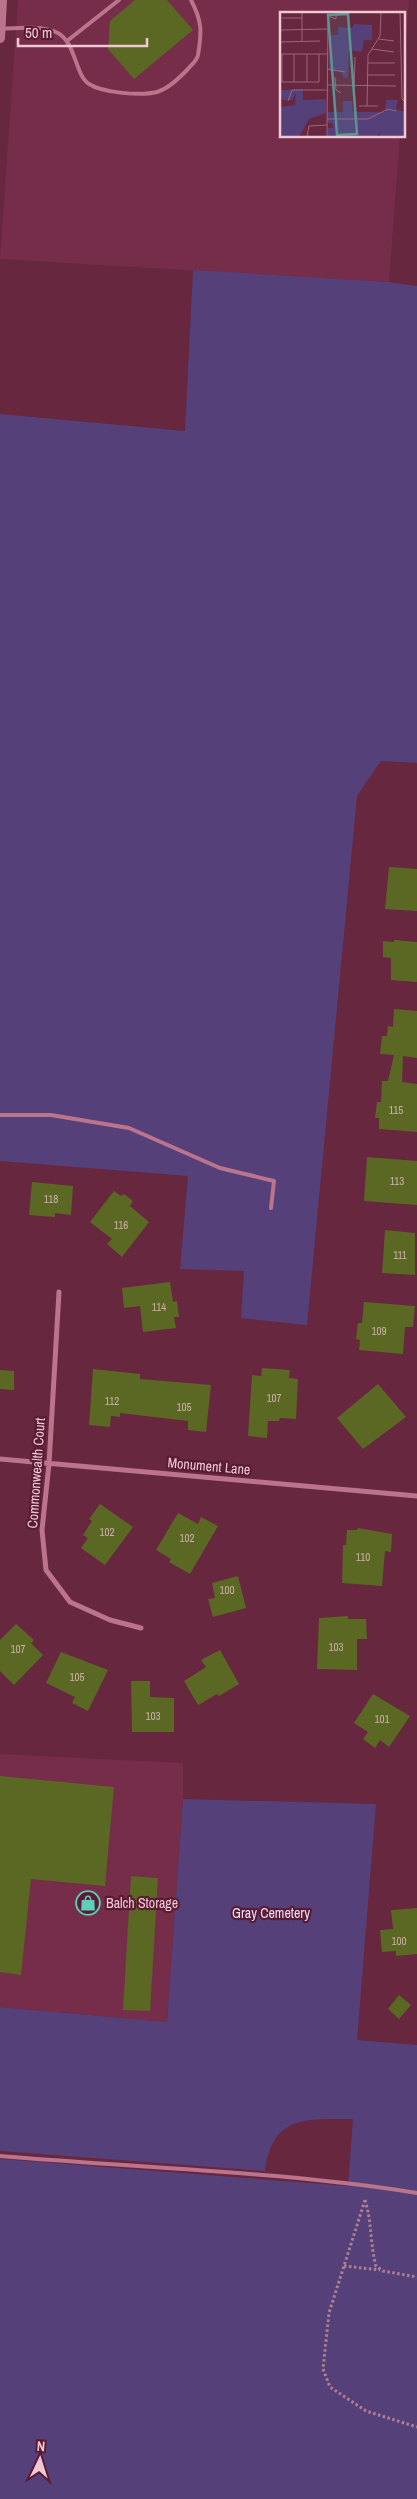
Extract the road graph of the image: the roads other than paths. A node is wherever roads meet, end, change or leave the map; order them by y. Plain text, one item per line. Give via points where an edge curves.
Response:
1 (2, 0) edge
2 (119, 0) edge
3 (191, 0) edge
4 (0, 33) edge
5 (67, 41) junction
6 (0, 1115) edge
7 (270, 1208) dead end
8 (59, 1292) dead end
9 (0, 1459) edge
10 (49, 1464) junction
11 (417, 1496) edge
12 (141, 1628) dead end
13 (0, 2156) edge
14 (417, 2194) edge

1 - 4 street
2 - 5 lane
3 - 5 lane via 200,17 197,59 172,84 156,92 126,93 98,88 87,82
4 - 5 lane via 44,30 57,33
6 - 7 lane via 51,1115 129,1128 220,1168 274,1181
8 - 10 street, Commonwealth Court
9 - 10 street, Monument Lane
10 - 11 street, Monument Lane
10 - 12 street, Commonwealth Court via 42,1530 46,1570 70,1602 110,1620
13 - 14 lane via 183,2167 334,2181

